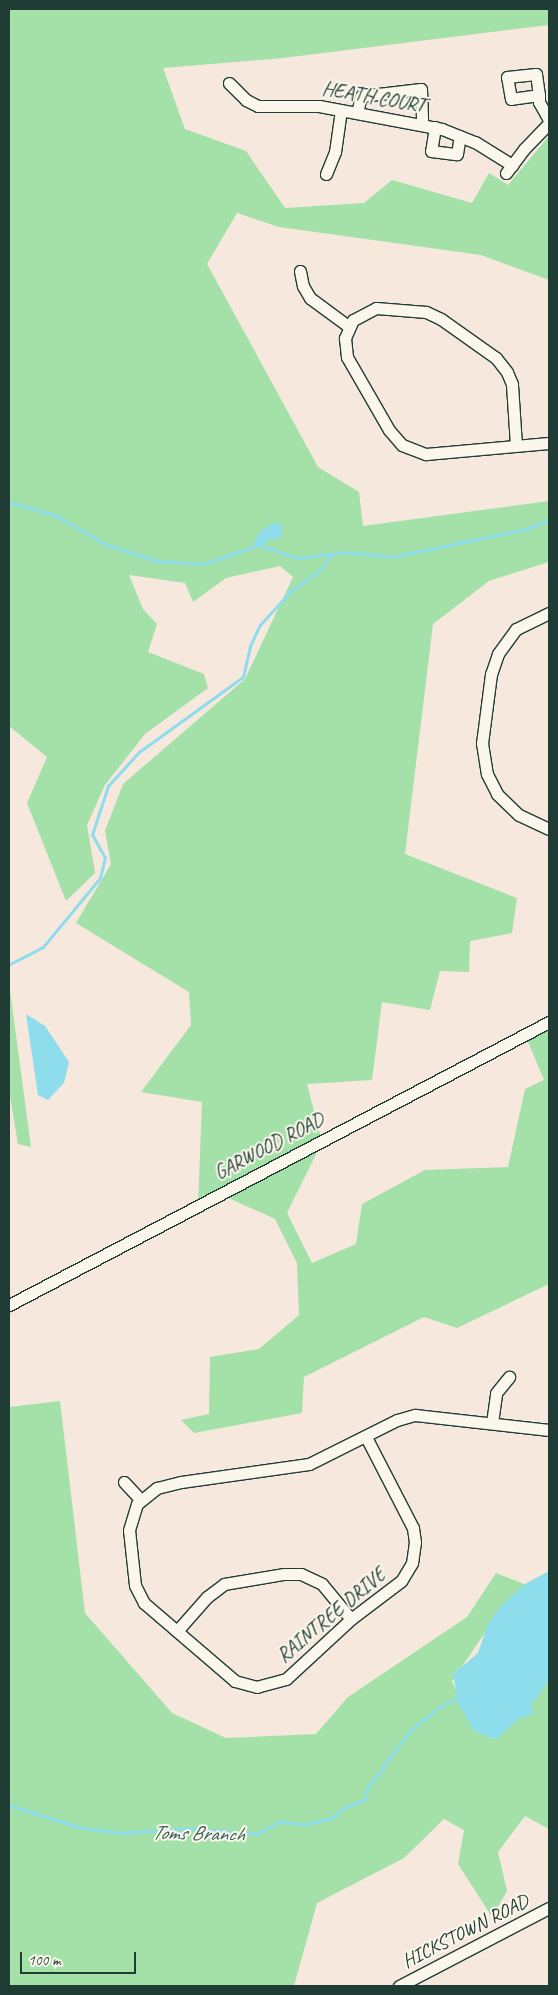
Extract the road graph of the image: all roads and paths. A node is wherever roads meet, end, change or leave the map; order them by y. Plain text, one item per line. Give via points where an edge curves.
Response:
1 (229, 83) dead end
2 (538, 95) dead end
3 (341, 110) junction
4 (357, 113) junction
5 (549, 120) edge
6 (549, 123) edge
7 (422, 124) junction
8 (435, 127) junction
9 (460, 136) junction
10 (326, 174) dead end
11 (300, 271) dead end
12 (348, 326) junction
13 (549, 444) edge
14 (516, 445) junction
15 (549, 613) edge
16 (549, 829) edge
17 (549, 1022) edge
18 (9, 1305) edge
19 (509, 1377) dead end
20 (492, 1423) junction
21 (522, 1427) junction
22 (549, 1430) edge
23 (549, 1435) edge
24 (366, 1437) junction
25 (124, 1482) dead end
26 (141, 1500) junction
27 (351, 1619) junction
28 (177, 1631) junction
29 (549, 1908) edge
30 (399, 1986) edge

1 - 3 street, HEATH COURT via 258,106 303,105
2 - 5 street
3 - 4 street, HEATH COURT
3 - 10 street via 335,152
4 - 7 street, HEATH COURT
4 - 7 street via 361,96 421,89
6 - 9 street, HEATH COURT via 509,169
7 - 8 street, HEATH COURT
8 - 9 street, HEATH COURT
8 - 9 street via 431,151 458,154
11 - 12 street via 310,298
12 - 14 street via 344,344 350,362 388,430 402,445 426,454
12 - 14 street via 366,311 381,308 421,311 441,318 496,358 507,372 514,392
13 - 14 street
15 - 16 street via 516,629 498,654 490,674 482,743 487,774 497,794 519,815
17 - 18 street, GARWOOD ROAD
19 - 20 street via 496,1392
20 - 21 street
20 - 24 street via 415,1415
21 - 22 street
21 - 23 street
24 - 26 street via 309,1464 173,1483 157,1488
24 - 27 street, RAINTREE DRIVE via 410,1520 415,1550 409,1570 401,1581
25 - 26 street
26 - 28 street, RAINTREE DRIVE via 134,1510 129,1530 135,1585 148,1607
27 - 28 street via 322,1584 301,1574 284,1574 224,1584 207,1597
27 - 28 street, RAINTREE DRIVE via 286,1679 257,1686 228,1677
29 - 30 street, HICKSTOWN ROAD

